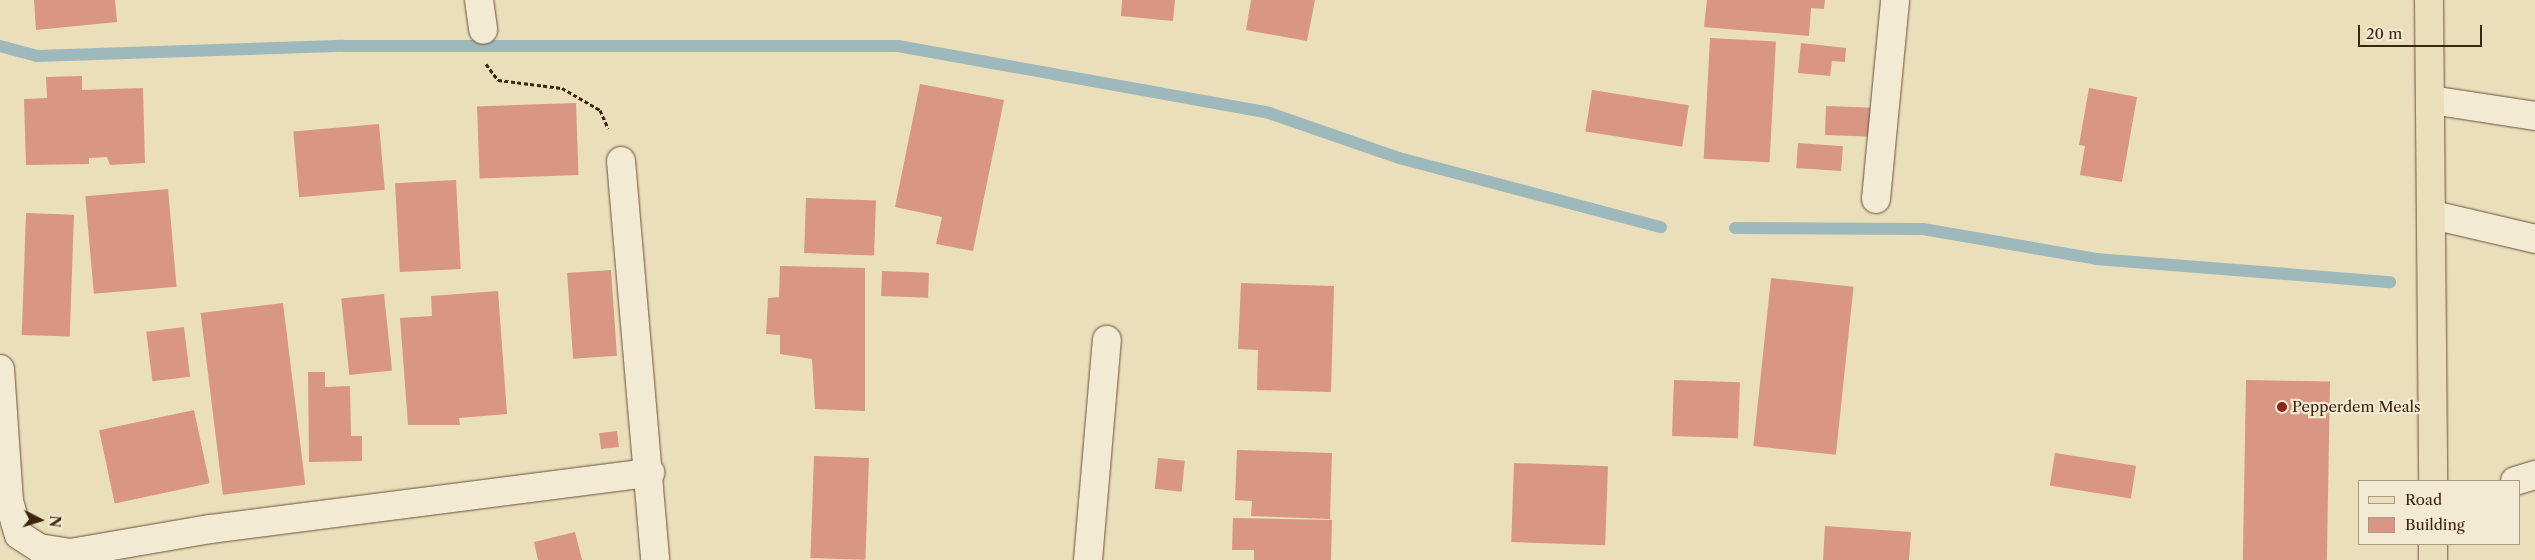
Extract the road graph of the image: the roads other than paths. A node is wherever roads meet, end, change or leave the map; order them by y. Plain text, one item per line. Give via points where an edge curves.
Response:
1 (479, 0) edge
2 (1896, 0) edge
3 (2429, 0) edge
4 (483, 30) dead end
5 (2431, 100) junction
6 (2535, 116) edge
7 (621, 161) road end
8 (1876, 200) dead end
9 (2433, 214) junction
10 (2535, 239) edge
11 (1108, 340) dead end
12 (0, 369) edge
13 (650, 473) junction
14 (2535, 475) edge
15 (2433, 480) edge
16 (2518, 480) edge
17 (2433, 545) edge
18 (654, 560) edge
19 (1088, 560) edge
20 (2433, 560) edge

1 - 4 street
2 - 8 street
3 - 5 main road
5 - 6 street
5 - 9 main road
7 - 13 street
9 - 10 street
9 - 15 main road
11 - 19 street
12 - 13 street via 10,501 19,535 39,548 72,553 329,512
13 - 18 street
14 - 16 street
17 - 20 main road

